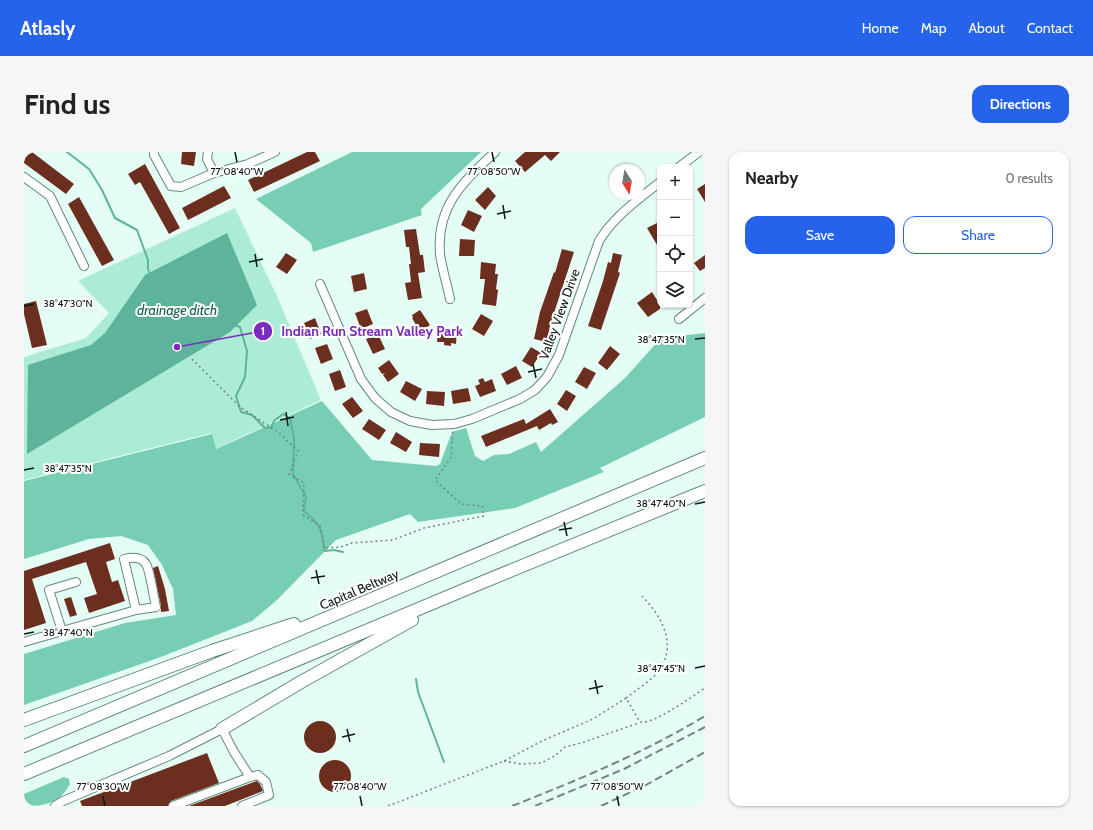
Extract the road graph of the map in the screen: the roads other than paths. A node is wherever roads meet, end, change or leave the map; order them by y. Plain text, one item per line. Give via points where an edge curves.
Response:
1 (154, 152) edge
2 (208, 152) edge
3 (275, 152) edge
4 (495, 152) edge
5 (698, 152) edge
6 (683, 164) edge
7 (214, 174) junction
8 (24, 177) edge
9 (657, 184) edge
10 (84, 266) dead end
11 (320, 284) dead end
12 (705, 298) edge
13 (450, 299) dead end
14 (679, 319) dead end
15 (705, 458) edge
16 (705, 491) edge
17 (76, 582) dead end
18 (484, 582) junction
19 (377, 597) junction
20 (136, 610) junction
21 (62, 631) junction
22 (24, 642) edge
23 (24, 720) edge
24 (222, 729) junction
25 (24, 746) edge
26 (24, 774) edge
27 (250, 777) junction
28 (55, 806) edge
29 (173, 806) edge
30 (242, 806) edge

1 - 7 street via 171,186 181,187
2 - 7 street via 207,159
3 - 7 street via 248,164
4 - 13 street via 458,190 444,217 440,255
5 - 6 street
8 - 10 street via 50,196
9 - 11 street, Valley View Drive via 614,220 599,241 559,355 547,377 535,390 520,400 472,419 432,426 410,421 391,412 375,398 361,379
12 - 14 street
15 - 19 highway, Capital Beltway
16 - 18 highway
17 - 21 street via 49,590
18 - 24 highway via 364,646
18 - 26 highway
19 - 23 highway via 212,652
19 - 25 highway, Capital Beltway
20 - 20 street via 124,559 133,557 141,559 147,565 156,607
20 - 21 street
21 - 22 street
24 - 27 street
24 - 28 street via 169,756
27 - 29 street
27 - 30 street via 258,775 266,782 270,795

